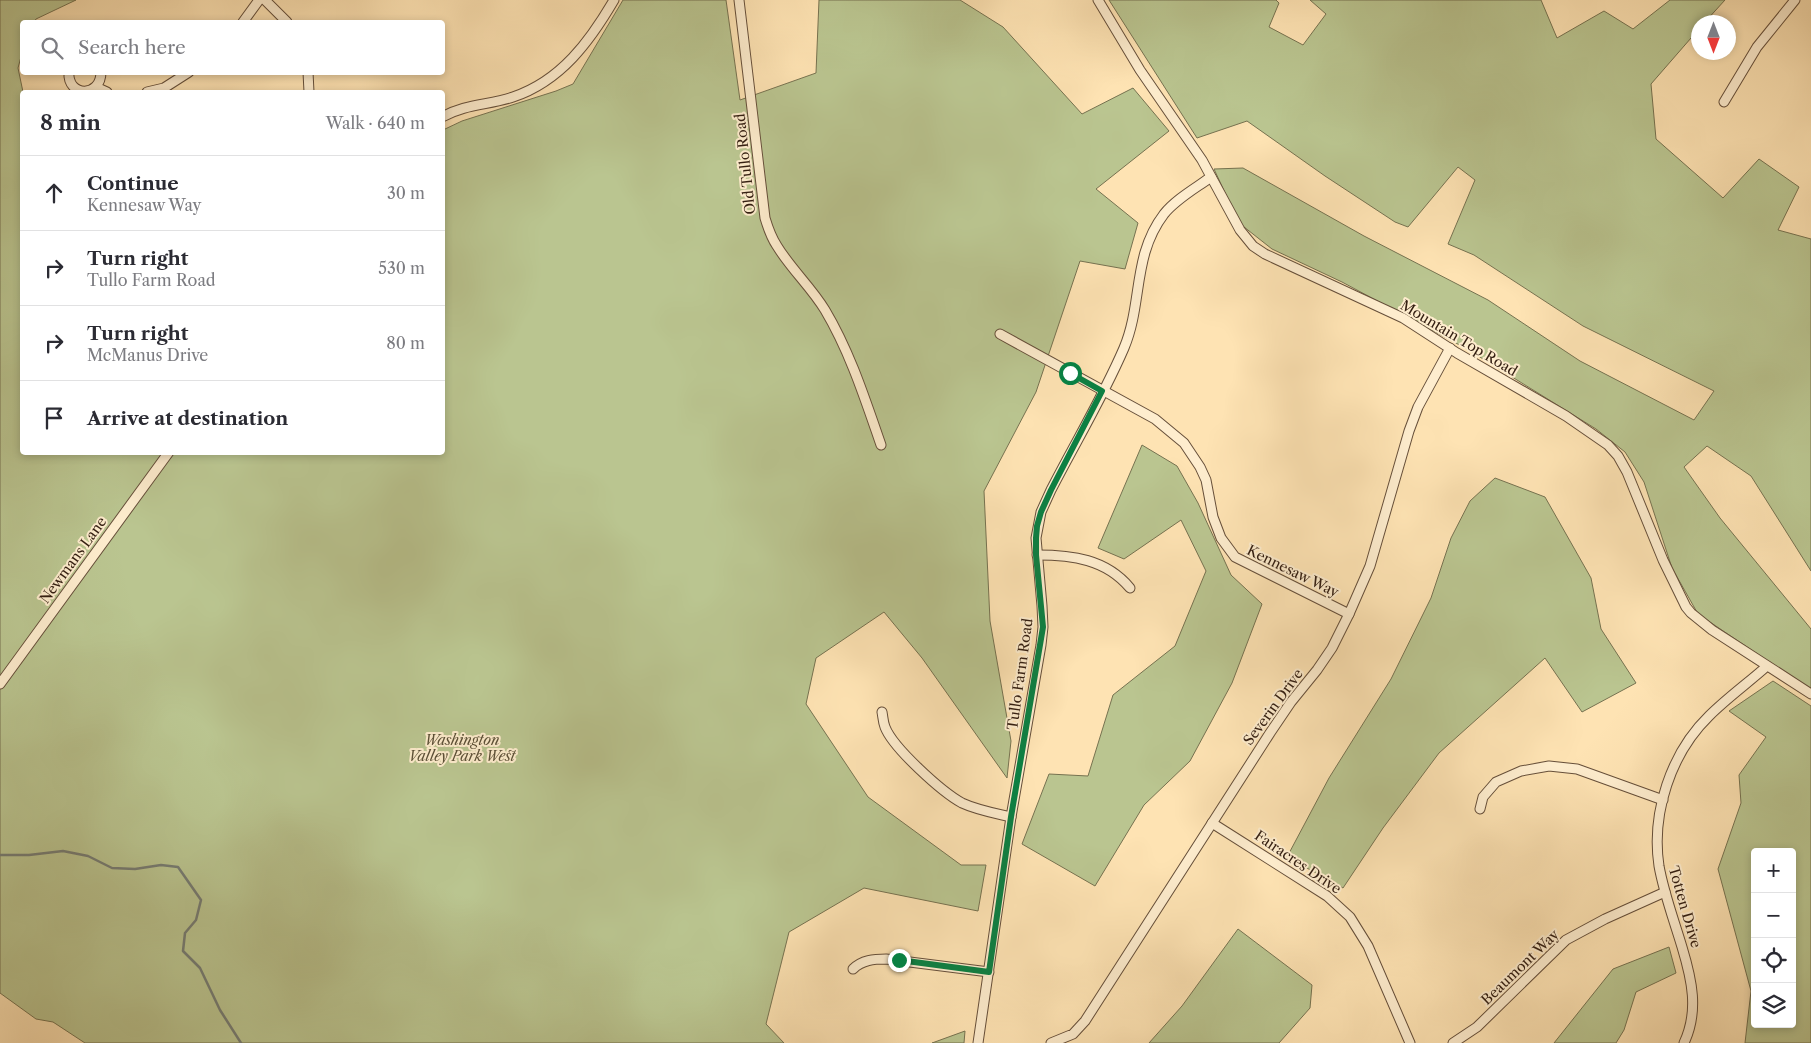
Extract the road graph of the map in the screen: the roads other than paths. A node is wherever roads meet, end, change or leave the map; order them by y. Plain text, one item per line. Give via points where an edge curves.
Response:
1 (259, 0) edge
2 (265, 0) edge
3 (739, 0) edge
4 (1098, 0) edge
5 (1795, 0) edge
6 (612, 1) edge
7 (244, 20) edge
8 (285, 20) edge
9 (69, 75) edge
10 (101, 75) edge
11 (184, 75) edge
12 (308, 75) edge
13 (96, 87) junction
14 (79, 90) edge
15 (90, 90) edge
16 (102, 90) edge
17 (156, 90) edge
18 (309, 90) edge
19 (1724, 102) dead end
20 (445, 116) edge
21 (1211, 177) junction
22 (1000, 334) dead end
23 (1450, 348) junction
24 (1102, 391) junction
25 (881, 445) dead end
26 (167, 455) edge
27 (1036, 555) junction
28 (1130, 588) dead end
29 (1349, 614) junction
30 (1767, 666) junction
31 (0, 684) edge
32 (1811, 694) edge
33 (882, 712) dead end
34 (1663, 800) junction
35 (1480, 809) dead end
36 (1011, 817) junction
37 (1212, 822) junction
38 (1665, 892) junction
39 (853, 969) dead end
40 (989, 972) junction
41 (978, 1043) edge
42 (1051, 1043) edge
43 (1410, 1043) edge
44 (1453, 1043) edge
45 (1684, 1043) edge

1 - 7 street
2 - 8 street
3 - 25 street, Old Tullo Road via 765,218 778,247 830,318 850,360
4 - 21 street, Mountain Top Road
5 - 19 street via 1757,47
6 - 20 street via 589,41 559,72 513,97 461,108
9 - 14 street via 69,80
10 - 13 street
11 - 17 street
12 - 18 street
13 - 15 street
13 - 16 street
21 - 23 street, Mountain Top Road via 1240,230 1253,246 1403,318
21 - 24 street, Tullo Farm Road via 1171,206 1149,238 1130,330
22 - 24 street, Kennesaw Way
23 - 29 street, Severin Drive via 1418,407 1370,566
23 - 30 street, Mountain Top Road via 1566,416 1608,445 1628,472 1663,560 1686,607 1712,630
24 - 27 street, Tullo Farm Road via 1041,512
24 - 29 street, Kennesaw Way via 1155,419 1184,443 1206,480 1220,538 1235,557
26 - 31 street, Newmans Lane
27 - 28 street via 1067,555 1087,560 1113,572
27 - 36 street, Tullo Farm Road via 1043,627
29 - 37 street, Severin Drive via 1332,648 1291,702
30 - 32 street, Mountain Top Road
30 - 34 street, Totten Drive via 1708,717 1690,739 1669,778
33 - 36 street via 885,729 936,785 963,803
34 - 35 street via 1577,769 1549,766 1521,771 1496,782 1483,797
34 - 38 street, Totten Drive via 1658,845
36 - 40 street, Tullo Farm Road
37 - 42 street, Severin Drive via 1085,1022 1073,1034
37 - 43 street, Fairacres Drive via 1327,896 1350,917 1368,946
38 - 44 street, Beaumont Way via 1566,940 1477,1027
38 - 45 street, Totten Drive via 1691,975 1694,995
39 - 40 street via 859,963 886,959
40 - 41 street, Tullo Farm Road

